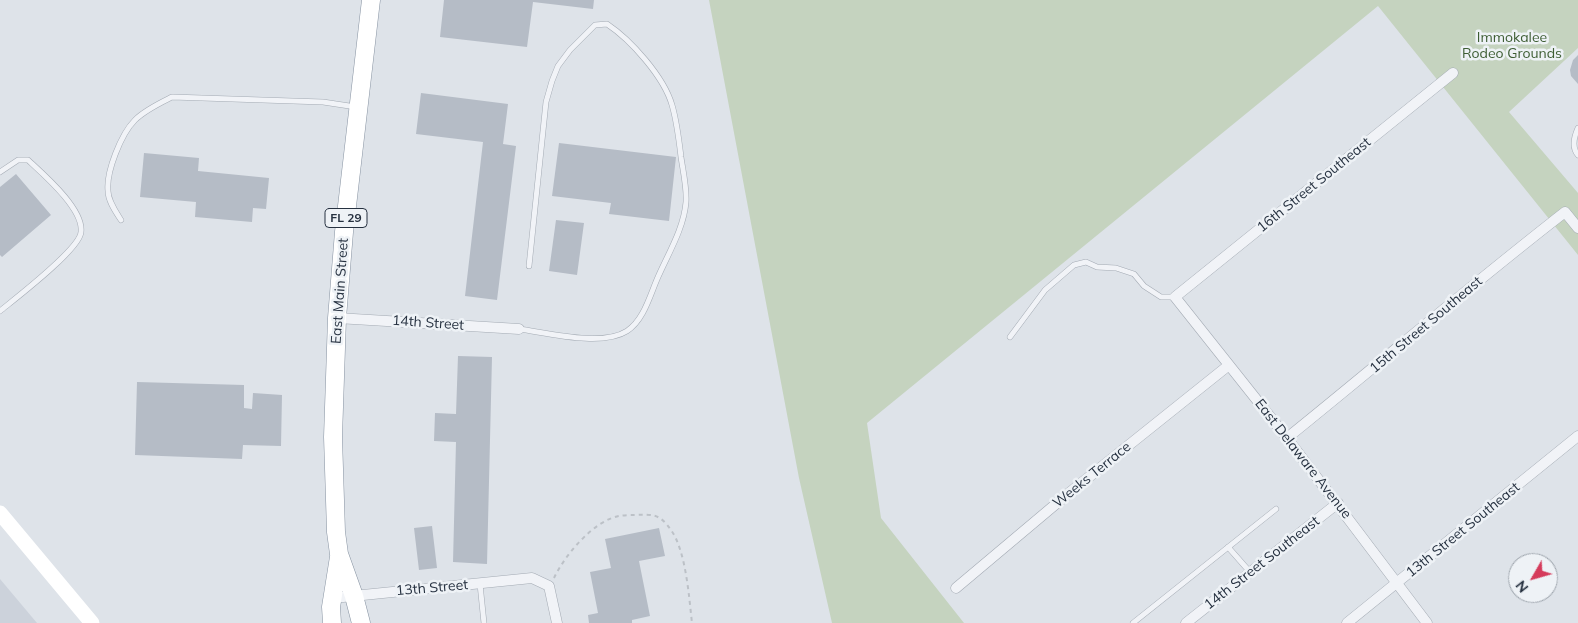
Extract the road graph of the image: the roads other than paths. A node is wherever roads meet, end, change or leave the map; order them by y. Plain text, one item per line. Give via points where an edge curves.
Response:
1 (371, 0) edge
2 (1453, 73) dead end
3 (359, 108) junction
4 (1578, 128) edge
5 (1578, 155) edge
6 (0, 172) edge
7 (121, 220) dead end
8 (1578, 228) edge
9 (529, 266) dead end
10 (1175, 297) junction
11 (0, 311) edge
12 (337, 318) junction
13 (519, 329) joint
14 (1010, 337) dead end
15 (1229, 365) junction
16 (1578, 436) edge
17 (1288, 438) junction
18 (1338, 503) junction
19 (1276, 509) dead end
20 (0, 513) edge
21 (1228, 547) junction
22 (339, 554) junction
23 (1250, 572) junction
24 (1398, 582) junction
25 (480, 584) junction
26 (956, 588) dead end
27 (354, 596) junction
28 (333, 598) junction
29 (1140, 621) edge
30 (92, 623) edge
31 (332, 623) edge
32 (361, 623) edge
33 (484, 623) edge
34 (557, 623) edge
35 (1133, 623) edge
36 (1186, 623) edge
37 (1347, 623) edge
38 (1427, 623) edge

1 - 3 highway, East Main Street / FL 29
2 - 10 street, 16th Street Southeast
3 - 7 lane via 322,102 172,97 160,102 135,120 110,165 108,193
3 - 12 highway, East Main Street / FL 29
4 - 5 lane via 1574,151
6 - 11 lane via 18,160 28,160 72,204 82,232 78,242 64,256
8 - 17 street, 15th Street Southeast via 1565,212
9 - 13 lane via 546,102 552,80 570,50 595,25 607,24 645,61 672,103 686,202 681,224 640,319 628,331 612,338 592,339
10 - 14 lane via 1161,297 1144,286 1134,274 1086,262 1074,265 1045,290
10 - 15 street, East Delaware Avenue
12 - 13 street, 14th Street
12 - 22 highway, East Main Street / FL 29 via 333,437
15 - 17 street, East Delaware Avenue
15 - 26 street, Weeks Terrace
16 - 24 street, 13th Street Southeast
17 - 18 street, East Delaware Avenue
18 - 23 street, 14th Street Southeast
18 - 24 street, East Delaware Avenue
19 - 21 lane
20 - 30 main road
21 - 23 lane
21 - 29 lane
22 - 27 highway, East Main Street / FL 29
22 - 28 highway, East Main Street / FL 29
23 - 36 street, 14th Street Southeast
24 - 37 street, 13th Street Southeast
24 - 38 street, East Delaware Avenue
25 - 27 street, 13th Street
25 - 33 lane
25 - 34 street, 13th Street via 532,578 549,586
27 - 28 street, 13th Street
27 - 32 highway, East Main Street / FL 29
28 - 31 highway, East Main Street / FL 29
29 - 35 lane

